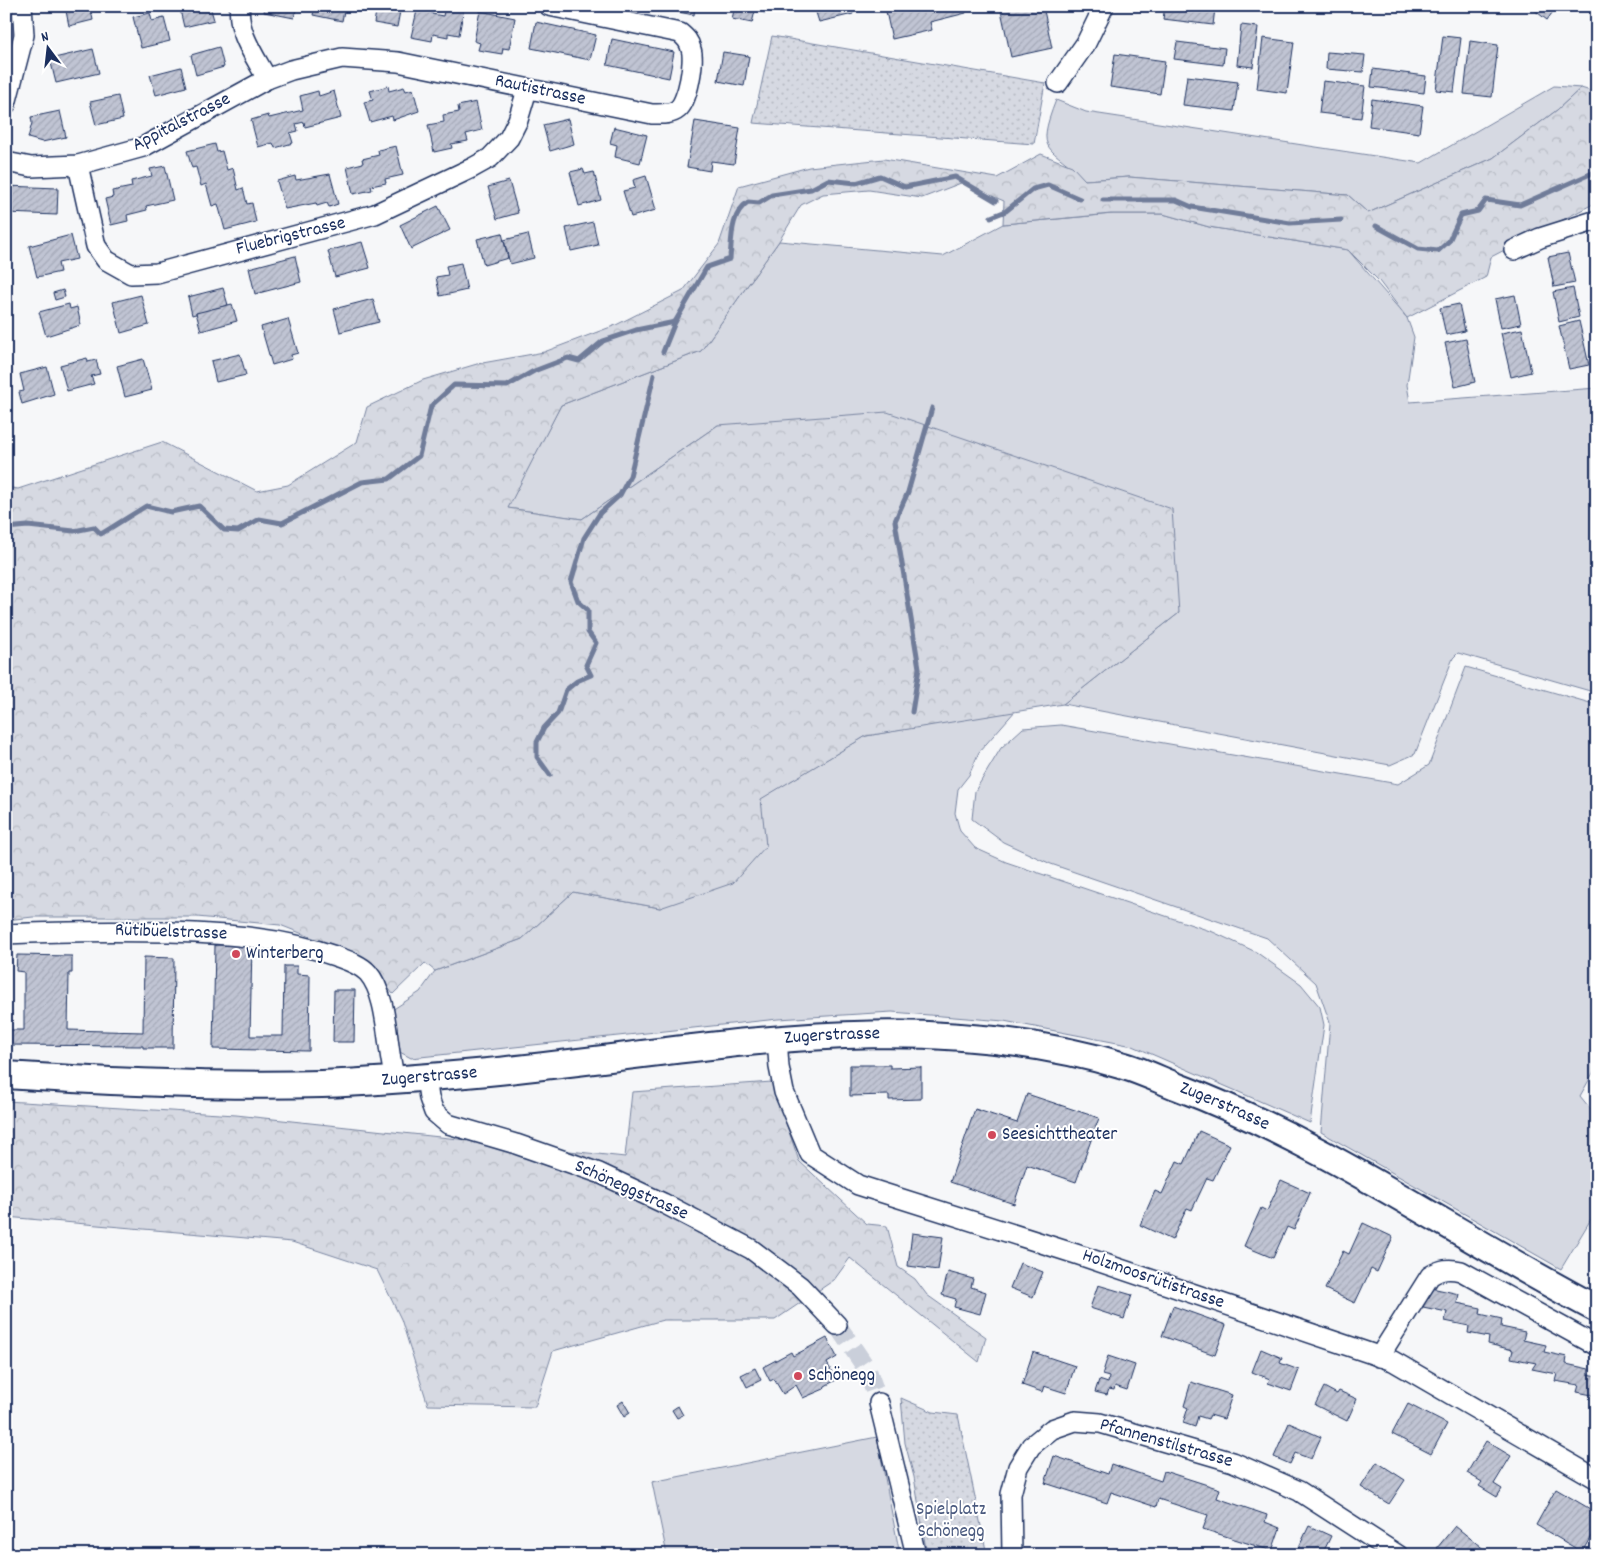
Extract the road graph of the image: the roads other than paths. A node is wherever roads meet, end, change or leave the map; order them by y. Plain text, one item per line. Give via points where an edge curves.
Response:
1 (22, 6) edge
2 (240, 6) edge
3 (548, 6) edge
4 (1104, 6) edge
5 (267, 79) junction
6 (1058, 83) dead end
7 (527, 90) junction
8 (6, 104) edge
9 (6, 162) edge
10 (78, 165) junction
11 (1597, 220) edge
12 (1514, 250) dead end
13 (6, 934) edge
14 (777, 1038) junction
15 (6, 1075) edge
16 (426, 1077) junction
17 (394, 1079) junction
18 (1597, 1309) edge
19 (838, 1325) tunnel mouth
20 (1597, 1346) edge
21 (1379, 1357) junction
22 (879, 1403) tunnel mouth
23 (1597, 1479) edge
24 (916, 1555) edge
25 (1012, 1555) edge
26 (1398, 1555) edge

1 - 8 street via 24,36
2 - 5 street via 244,34
3 - 7 street, Rautistrasse via 680,33 687,39 693,55 687,93 677,110 652,114
4 - 6 street via 1086,43
5 - 7 street, Rautistrasse via 315,63 342,58 370,58
5 - 10 street, Appitalstrasse via 143,147
7 - 10 street, Fluebrigstrasse via 509,138 490,158 472,168 375,214 157,273 131,274 106,260 96,246
9 - 10 street, Appitalstrasse via 31,167
11 - 12 street
13 - 17 street, Rütibüelstrasse via 109,930 236,935 288,943 358,965 374,981 384,1009
14 - 16 main road, Zugerstrasse
14 - 18 main road, Zugerstrasse via 886,1033 954,1035 1011,1041 1125,1066 1228,1106 1308,1145
14 - 21 street, Holzmoosrütistrasse via 784,1092 810,1154 858,1185 1076,1254
15 - 17 main road, Zugerstrasse via 242,1085
16 - 17 main road, Zugerstrasse
16 - 19 street, Schöneggstrasse via 434,1112 448,1124 599,1173 663,1203 751,1249 800,1286
20 - 21 street via 1461,1270 1451,1268 1430,1276
21 - 23 street, Holzmoosrütistrasse via 1393,1361
22 - 24 street
25 - 26 street, Pfannenstilstrasse via 1011,1494 1018,1467 1031,1446 1052,1429 1076,1421 1100,1423 1233,1462 1299,1491

